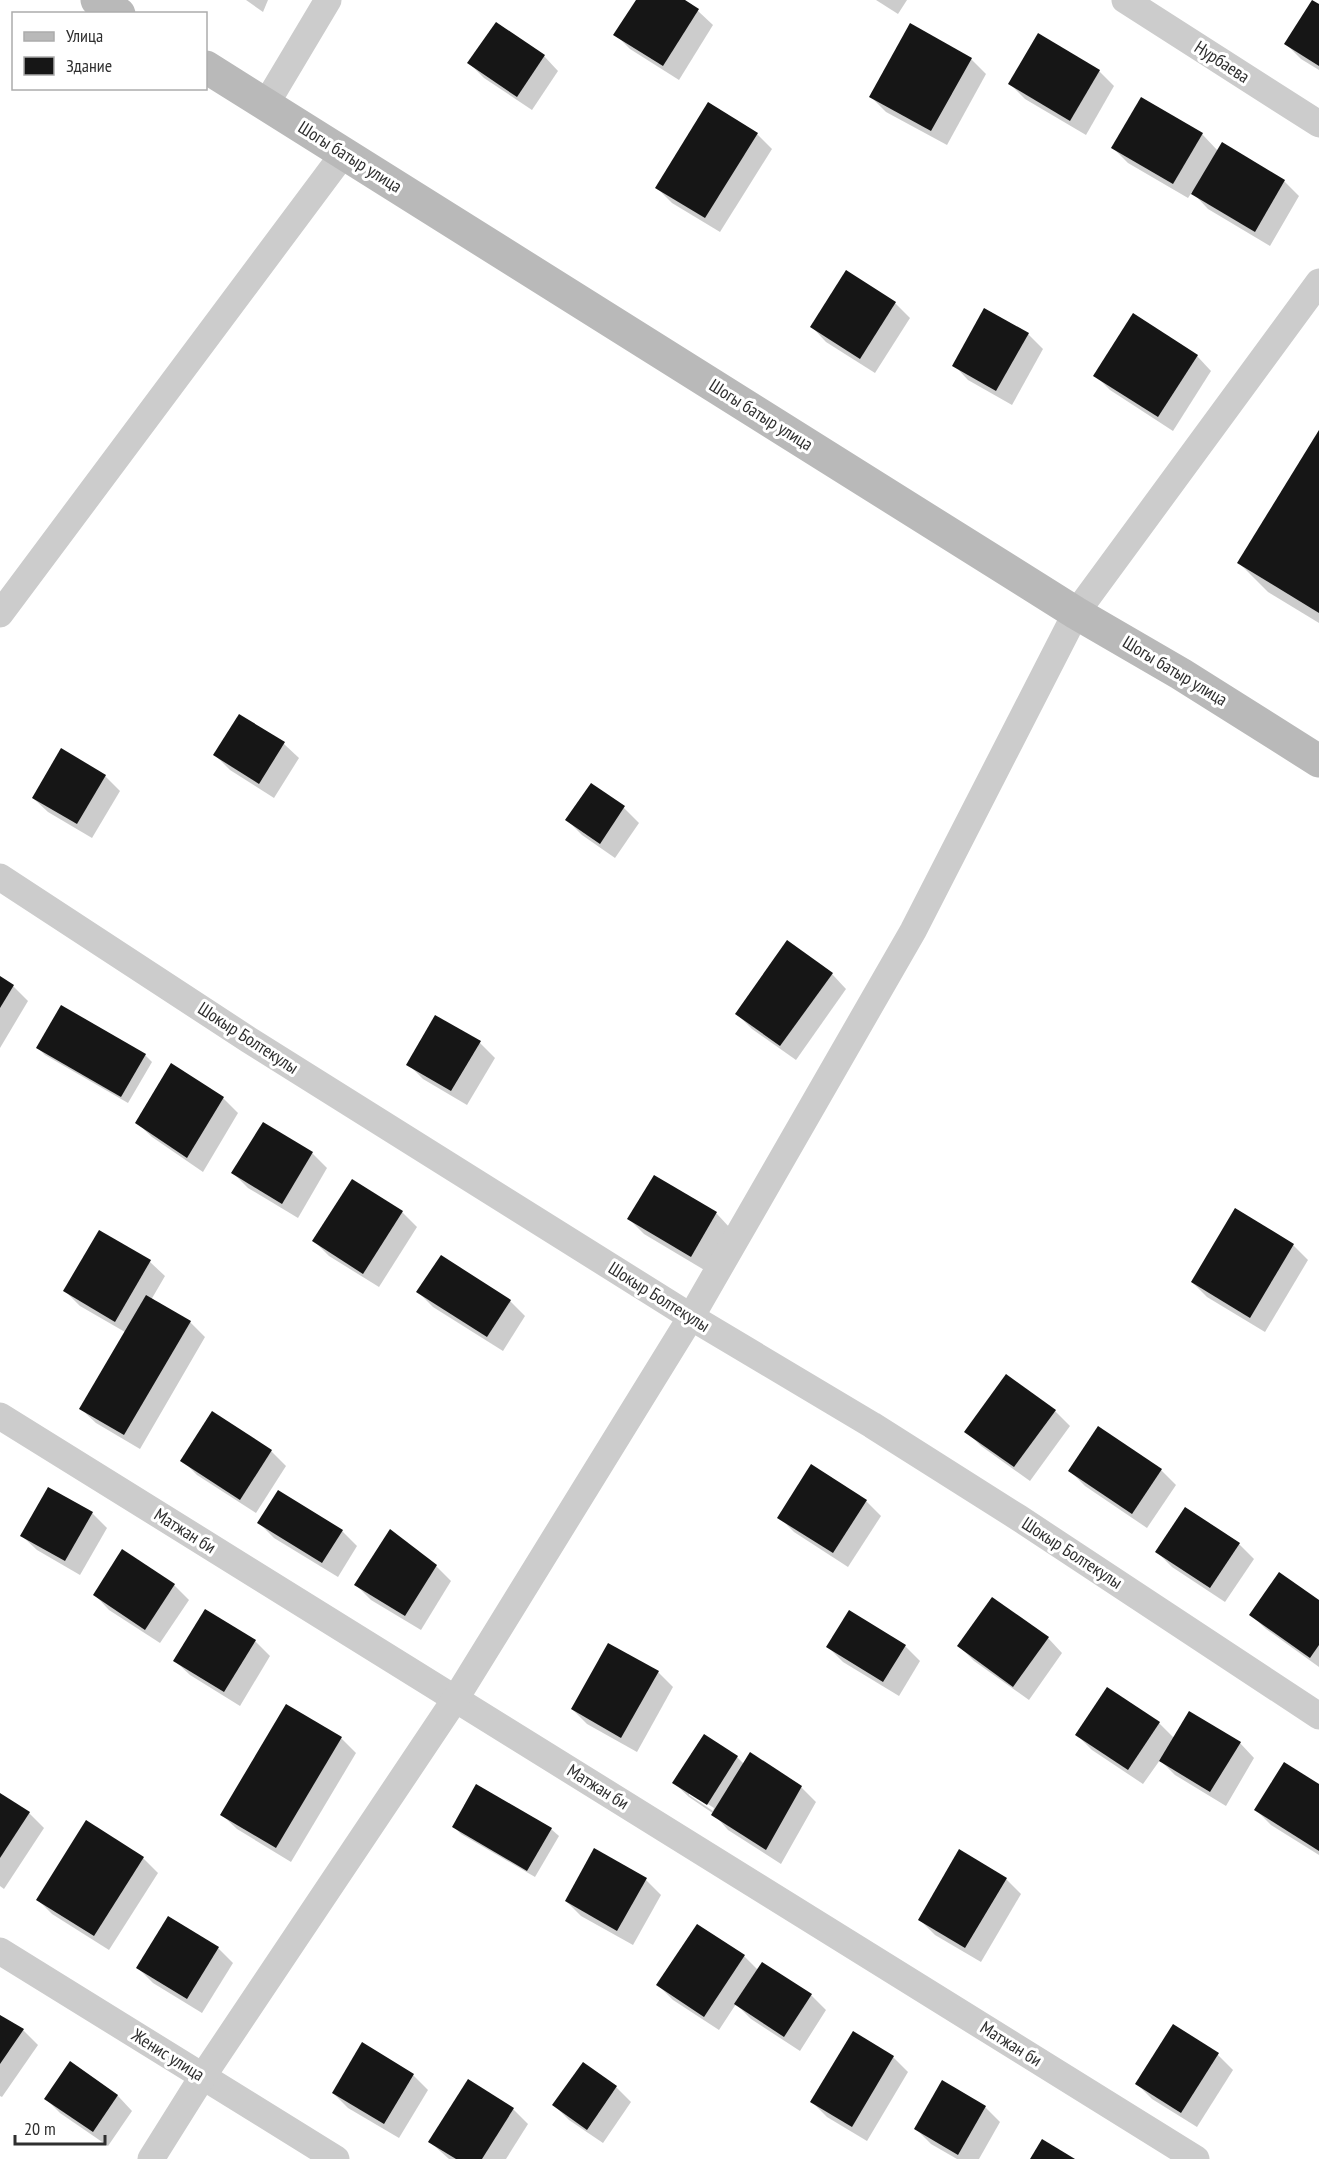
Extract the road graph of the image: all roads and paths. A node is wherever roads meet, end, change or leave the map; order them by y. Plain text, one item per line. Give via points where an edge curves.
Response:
1 (97, 0) edge
2 (328, 0) edge
3 (1125, 0) edge
4 (116, 12) edge
5 (207, 68) edge
6 (266, 104) junction
7 (1319, 124) edge
8 (344, 153) junction
9 (1319, 282) edge
10 (1076, 613) junction
11 (0, 614) edge
12 (1315, 751) edge
13 (0, 877) edge
14 (691, 1317) junction
15 (0, 1416) edge
16 (456, 1698) junction
17 (1319, 1716) edge
18 (0, 1951) edge
19 (202, 2076) junction
20 (151, 2159) edge
21 (336, 2159) edge
22 (1196, 2159) edge

1 - 4 street
2 - 6 street
3 - 7 street, Нурбаева
5 - 6 street, Шогы батыр улица
6 - 8 street, Шогы батыр улица
8 - 10 street, Шогы батыр улица
8 - 11 street
9 - 10 street
10 - 12 street, Шогы батыр улица
10 - 14 street via 912,931
13 - 14 street, Шокыр Болтекулы via 249,1040
14 - 16 street
14 - 17 street, Шокыр Болтекулы via 1010,1512
15 - 16 street, Матжан би
16 - 19 street
16 - 22 street, Матжан би
18 - 19 street, Женис улица
19 - 20 street
19 - 21 street, Женис улица

